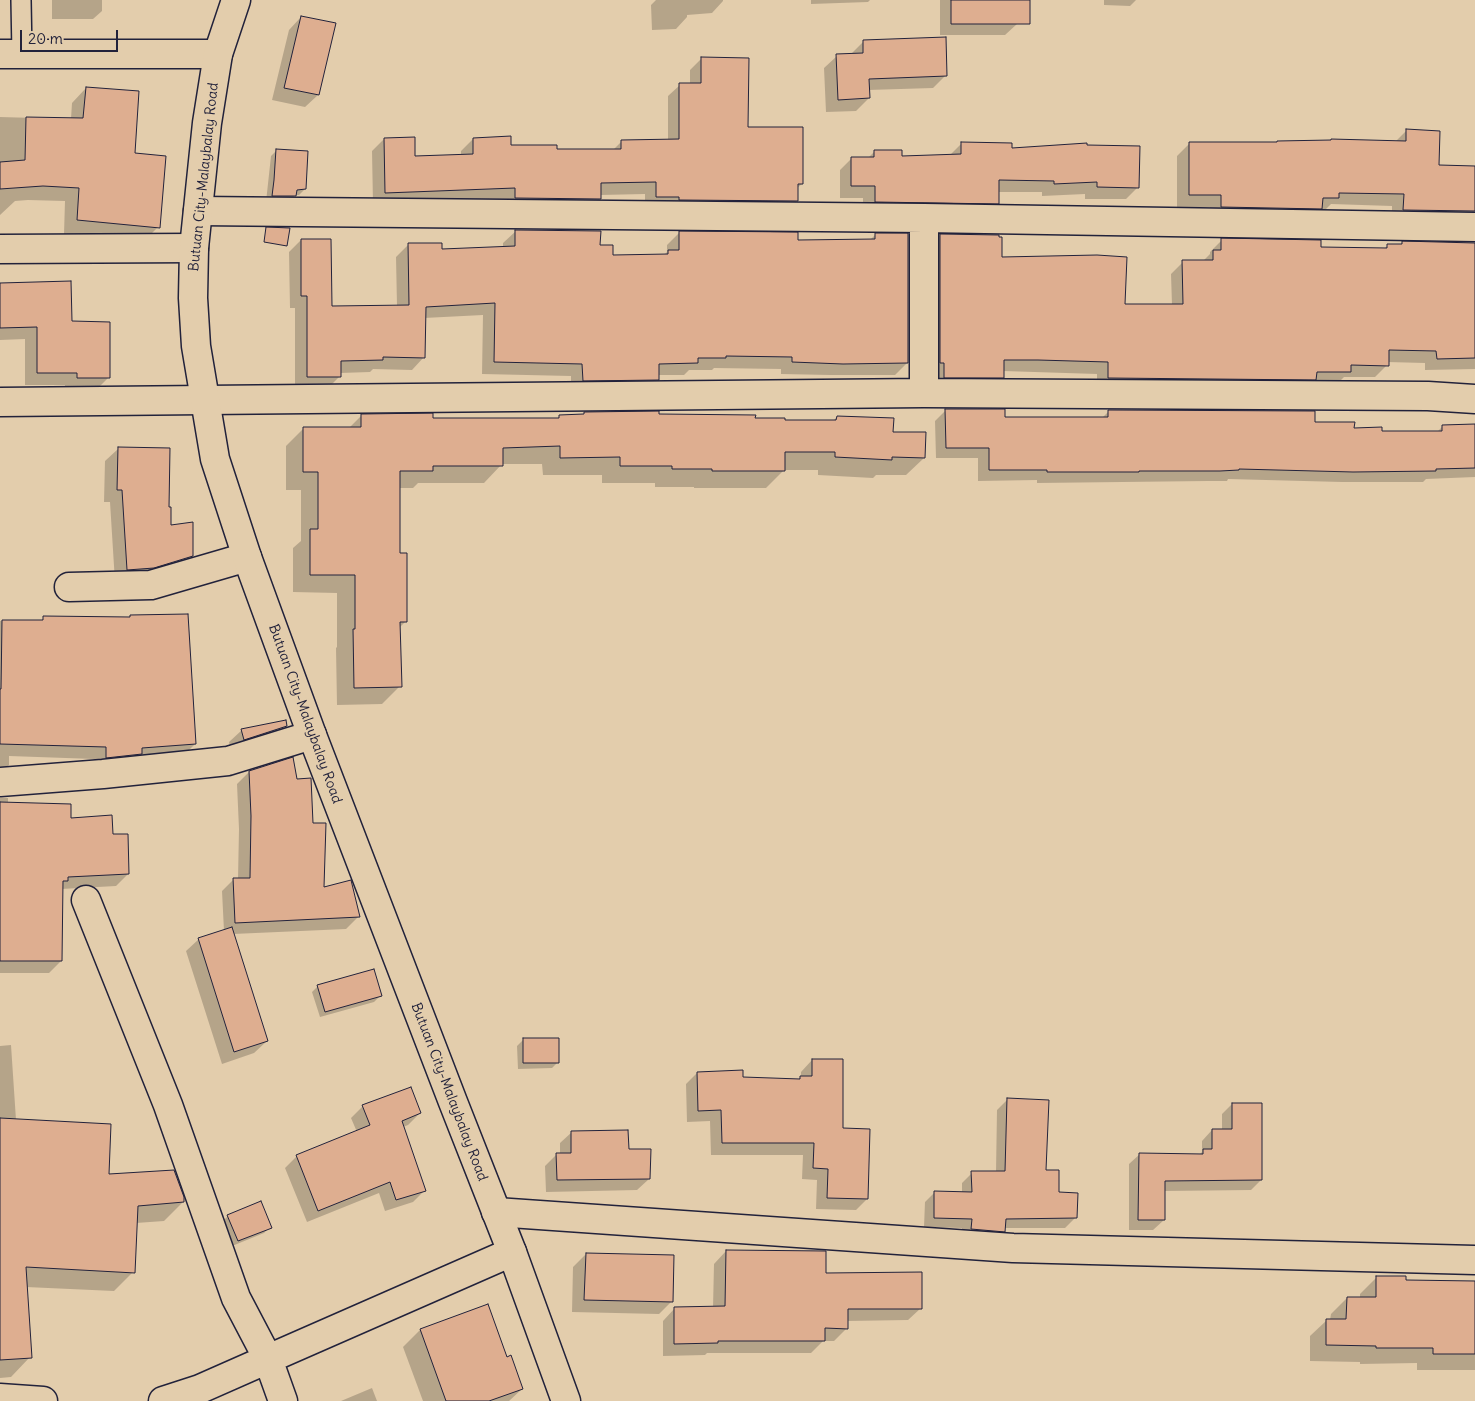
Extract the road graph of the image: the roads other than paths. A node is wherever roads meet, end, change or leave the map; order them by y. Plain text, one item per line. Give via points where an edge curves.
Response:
1 (21, 0) edge
2 (236, 0) edge
3 (11, 54) edge
4 (218, 54) junction
5 (198, 211) junction
6 (924, 218) junction
7 (1475, 228) edge
8 (194, 248) junction
9 (0, 249) edge
10 (924, 393) junction
11 (1475, 399) edge
12 (204, 400) junction
13 (0, 402) edge
14 (247, 557) junction
15 (68, 587) dead end
16 (312, 735) junction
17 (0, 782) edge
18 (86, 900) dead end
19 (496, 1212) junction
20 (512, 1252) junction
21 (1475, 1260) edge
22 (268, 1359) junction
23 (0, 1398) edge
24 (43, 1401) edge
25 (163, 1401) edge
26 (283, 1401) edge
27 (566, 1401) edge

1 - 3 lane
2 - 4 street, Butuan City-Malaybalay Road
3 - 4 street
4 - 5 street, Butuan City-Malaybalay Road
5 - 6 street
5 - 8 street, Butuan City-Malaybalay Road
6 - 7 street
6 - 10 street
8 - 9 street
8 - 12 street, Butuan City-Malaybalay Road via 196,346
10 - 11 street
10 - 12 street
12 - 13 street
12 - 14 street, Butuan City-Malaybalay Road via 215,459
14 - 15 street via 151,584
14 - 16 street, Butuan City-Malaybalay Road
16 - 17 street via 228,761
16 - 19 street, Butuan City-Malaybalay Road
18 - 22 street via 168,1105 236,1298
19 - 20 street, Butuan City-Malaybalay Road
19 - 21 street via 1013,1248
20 - 22 street
20 - 27 street, Butuan City-Malaybalay Road
22 - 25 street via 200,1389
22 - 26 street
23 - 24 street

